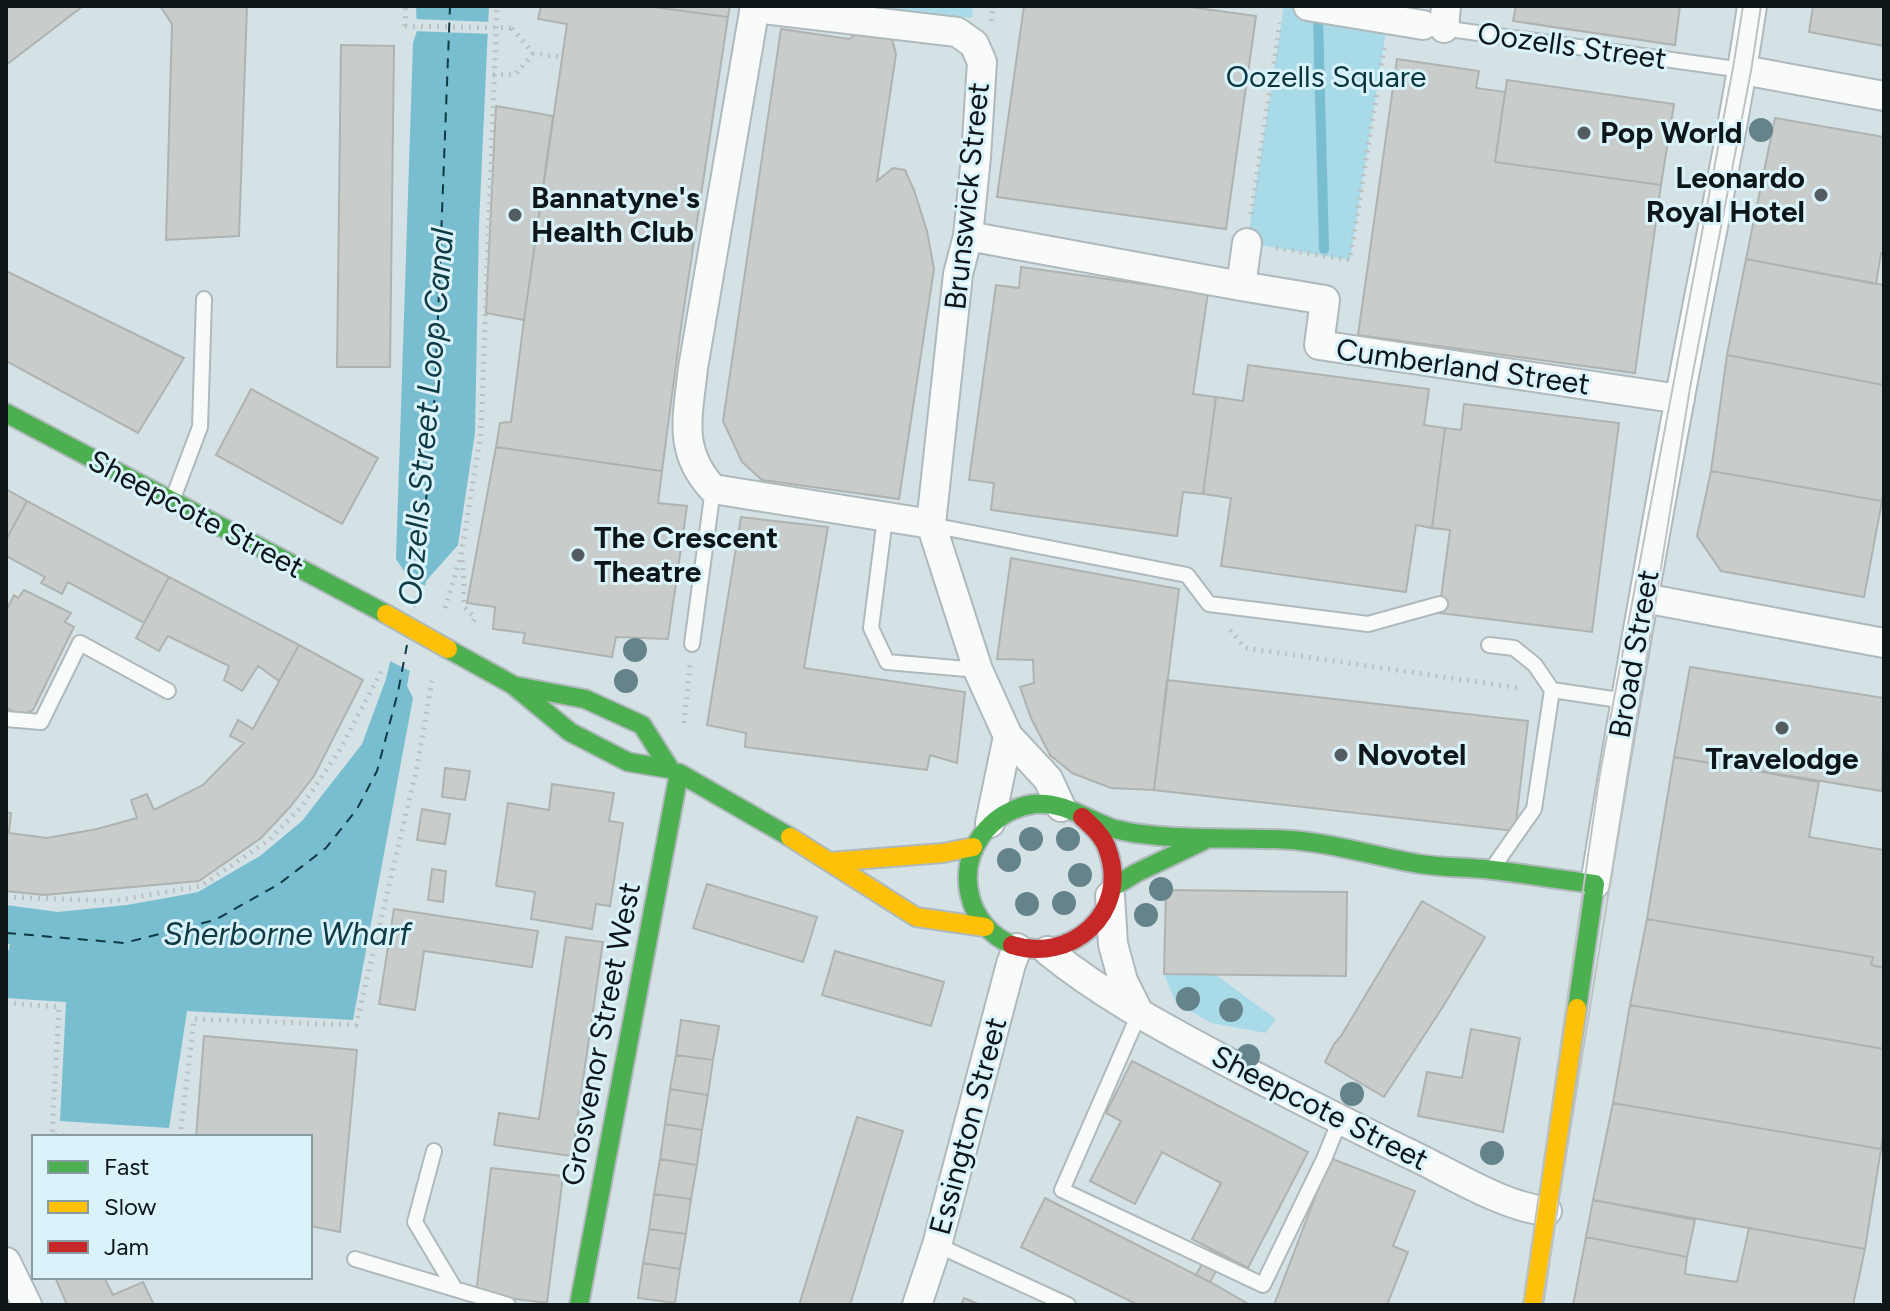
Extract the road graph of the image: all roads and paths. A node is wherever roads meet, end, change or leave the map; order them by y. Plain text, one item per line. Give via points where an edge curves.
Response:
1 (406, 6) edge
2 (497, 6) edge
3 (1308, 6) edge
4 (1752, 6) edge
5 (754, 7) edge
6 (1281, 18) dead end
7 (1388, 19) junction
8 (1438, 20) edge
9 (533, 53) junction
10 (560, 57) dead end
11 (1743, 70) junction
12 (493, 75) junction
13 (1884, 96) edge
14 (968, 236) junction
15 (1247, 243) junction
16 (1241, 286) junction
17 (204, 299) dead end
18 (1680, 399) junction
19 (6, 413) edge
20 (713, 489) junction
21 (172, 501) junction
22 (885, 518) junction
23 (931, 524) junction
24 (461, 555) junction
25 (1644, 598) junction
26 (1209, 604) junction
27 (1440, 604) dead end
28 (443, 622) dead end
29 (1884, 643) edge
30 (692, 644) joint
31 (1489, 645) dead end
32 (453, 652) junction
33 (978, 670) junction
34 (381, 672) dead end
35 (432, 680) dead end
36 (513, 685) junction
37 (1552, 690) junction
38 (168, 691) dead end
39 (1626, 701) junction
40 (6, 719) edge
41 (1008, 736) junction
42 (675, 771) junction
43 (1072, 812) junction
44 (990, 823) junction
45 (1205, 840) junction
46 (973, 847) junction
47 (829, 862) junction
48 (1491, 870) junction
49 (1595, 884) junction
50 (1112, 891) junction
51 (6, 897) edge
52 (985, 927) junction
53 (1017, 948) junction
54 (1048, 951) junction
55 (6, 1003) edge
56 (1139, 1014) junction
57 (1340, 1120) junction
58 (52, 1135) edge
59 (180, 1135) edge
60 (434, 1151) dead end
61 (1547, 1211) junction
62 (937, 1245) junction
63 (355, 1259) dead end
64 (6, 1262) edge
65 (455, 1289) junction
66 (27, 1305) edge
67 (508, 1305) edge
68 (579, 1305) edge
69 (917, 1305) edge
70 (1068, 1305) edge
71 (1533, 1305) edge

1 - 9 path, bridge via 405,26 512,28
2 - 12 path
3 - 7 street, Oozells Street
4 - 11 street, Broad Street
5 - 14 street, Brunswick Street via 957,32 974,44 982,62
5 - 20 street, Brunswick Street via 689,335 678,421 702,477
6 - 15 path
7 - 8 street, Oozells Street
7 - 15 path via 1350,260
8 - 11 lane, Oozells Street
9 - 10 path
9 - 12 path via 516,74
11 - 13 street
11 - 18 street, Broad Street
12 - 24 path via 481,433
14 - 16 street, Cumberland Street
14 - 23 street, Brunswick Street via 958,274
15 - 16 street
16 - 18 street, Cumberland Street via 1325,300 1319,345
17 - 21 lane via 200,427
18 - 25 street, Broad Street
19 - 21 street, Sheepcote Street
20 - 22 street
20 - 30 lane
21 - 32 street, Sheepcote Street, bridge
22 - 23 street
22 - 33 lane via 871,628 887,662
23 - 26 lane via 1187,575
23 - 33 street
24 - 28 path
24 - 32 path via 464,607 475,618
25 - 29 street
25 - 39 street, Broad Street
26 - 27 lane via 1368,624
26 - 37 path via 1245,648
30 - 42 path
31 - 37 lane via 1514,648 1535,665
32 - 36 street
33 - 41 street
34 - 51 path via 302,806 269,840 201,886 112,901
35 - 59 path via 417,767 356,1025 194,1019
36 - 42 street via 570,732 628,762
36 - 42 street via 585,699 642,725
37 - 39 lane
37 - 48 lane via 1534,809
38 - 40 lane via 80,643 41,722
39 - 49 street, Broad Street
41 - 43 street
41 - 44 street
42 - 47 street
42 - 68 street, Grosvenor Street West
43 - 44 street via 1038,804 1015,808
43 - 45 street via 1126,832
43 - 50 street via 1099,834 1110,854
44 - 46 street
45 - 48 street via 1306,841 1417,864
45 - 50 street via 1136,873
46 - 47 street
46 - 52 street via 967,888
47 - 52 street via 916,917
48 - 49 street
49 - 61 street, Broad Street
50 - 54 street via 1101,918 1077,941
50 - 56 street via 1113,944
52 - 53 street
53 - 54 street
53 - 62 street, Essington Street
54 - 56 street, Sheepcote Street
55 - 58 path via 59,1007
56 - 57 street, Sheepcote Street
56 - 57 lane via 1062,1190 1263,1285
57 - 61 street, Sheepcote Street via 1502,1198
60 - 65 lane via 415,1222
61 - 71 street, Broad Street
62 - 69 street, Essington Street
62 - 70 lane
63 - 65 lane
64 - 66 street
65 - 67 lane

